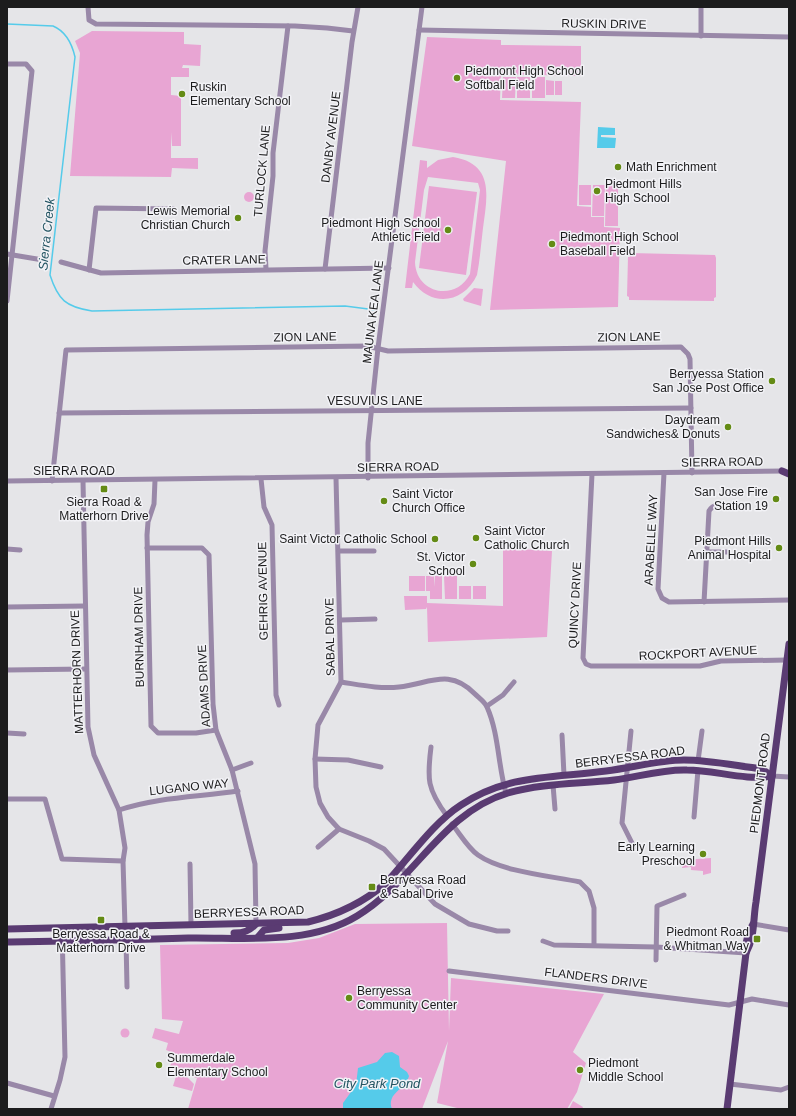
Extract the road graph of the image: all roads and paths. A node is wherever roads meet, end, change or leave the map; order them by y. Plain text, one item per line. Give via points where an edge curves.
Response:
1 (88, 7) edge
2 (358, 7) edge
3 (422, 7) edge
4 (701, 7) edge
5 (288, 26) junction
6 (419, 30) junction
7 (353, 31) junction
8 (701, 36) junction
9 (789, 37) edge
10 (7, 64) edge
11 (174, 209) dead end
12 (10, 255) edge
13 (43, 260) dead end
14 (61, 262) dead end
15 (389, 268) junction
16 (266, 269) junction
17 (325, 269) junction
18 (89, 270) junction
19 (7, 301) edge
20 (378, 348) junction
21 (691, 408) junction
22 (372, 412) junction
23 (59, 413) junction
24 (787, 472) edge
25 (664, 473) junction
26 (692, 473) junction
27 (592, 474) junction
28 (336, 478) junction
29 (368, 478) junction
30 (261, 479) junction
31 (155, 480) junction
32 (7, 481) edge
33 (52, 481) junction
34 (83, 481) junction
35 (734, 505) dead end
36 (147, 548) junction
37 (7, 549) edge
38 (20, 550) dead end
39 (339, 551) junction
40 (374, 551) dead end
41 (707, 552) junction
42 (727, 552) dead end
43 (789, 600) edge
44 (704, 602) junction
45 (85, 606) junction
46 (7, 607) edge
47 (375, 619) dead end
48 (340, 620) junction
49 (789, 644) edge
50 (787, 660) junction
51 (586, 664) joint
52 (86, 669) junction
53 (7, 670) edge
54 (341, 682) junction
55 (514, 682) dead end
56 (279, 704) dead end
57 (487, 706) junction
58 (216, 730) junction
59 (702, 731) dead end
60 (631, 732) dead end
61 (7, 734) edge
62 (24, 734) dead end
63 (562, 735) dead end
64 (430, 747) dead end
65 (315, 759) junction
66 (698, 761) junction
67 (251, 762) dead end
68 (381, 767) dead end
69 (628, 768) junction
70 (232, 770) junction
71 (698, 770) junction
72 (564, 775) junction
73 (772, 776) junction
74 (789, 777) edge
75 (627, 778) junction
76 (503, 784) junction
77 (553, 785) junction
78 (238, 791) junction
79 (506, 793) junction
80 (7, 799) edge
81 (555, 809) dead end
82 (119, 810) junction
83 (447, 816) junction
84 (694, 817) dead end
85 (452, 824) junction
86 (339, 829) junction
87 (318, 847) dead end
88 (634, 847) dead end
89 (123, 862) junction
90 (190, 864) dead end
91 (400, 867) junction
92 (407, 874) junction
93 (684, 895) dead end
94 (256, 924) junction
95 (286, 924) junction
96 (753, 924) junction
97 (191, 925) junction
98 (125, 927) junction
99 (62, 928) junction
100 (7, 929) edge
101 (789, 930) edge
102 (508, 931) dead end
103 (258, 937) junction
104 (201, 938) junction
105 (126, 940) junction
106 (63, 941) junction
107 (543, 941) dead end
108 (7, 942) edge
109 (594, 945) junction
110 (656, 947) junction
111 (746, 953) junction
112 (656, 960) dead end
113 (449, 971) dead end
114 (127, 987) dead end
115 (740, 1002) junction
116 (789, 1005) edge
117 (7, 1083) edge
118 (730, 1084) junction
119 (789, 1087) edge
120 (54, 1096) junction
121 (51, 1109) edge
122 (727, 1109) edge

1 - 5 street via 90,22 96,24
2 - 7 street, DANBY AVENUE
3 - 6 street, MAUNA KEA LANE
4 - 8 street
5 - 7 street
5 - 16 street, TURLOCK LANE via 273,153 265,251
6 - 8 street, RUSKIN DRIVE
6 - 15 street, MAUNA KEA LANE
7 - 17 street, DANBY AVENUE
8 - 9 street, RUSKIN DRIVE
10 - 12 street via 26,64 32,71
11 - 18 street via 96,208
12 - 13 street
12 - 19 street
14 - 18 street, CRATER LANE
15 - 17 street, CRATER LANE
15 - 20 street, MAUNA KEA LANE
16 - 17 street, CRATER LANE
16 - 18 street, CRATER LANE via 101,272
20 - 21 street, ZION LANE via 388,350 676,346 685,350 690,359
20 - 22 street, MAUNA KEA LANE
20 - 23 street, ZION LANE via 366,346 66,350
21 - 22 street, VESUVIUS LANE
21 - 26 street
22 - 23 street, VESUVIUS LANE via 351,410
22 - 29 street, MAUNA KEA LANE via 368,444
23 - 33 street, ZION LANE
24 - 26 street, SIERRA ROAD
25 - 26 street, SIERRA ROAD
25 - 27 street, SIERRA ROAD
25 - 44 street, ARABELLE WAY via 658,591 662,598 669,602
27 - 29 street, SIERRA ROAD
27 - 51 street, QUINCY DRIVE via 582,658
28 - 29 street, SIERRA ROAD
28 - 30 street, SIERRA ROAD
28 - 39 street, SABAL DRIVE
30 - 31 street, SIERRA ROAD
30 - 56 street, GEHRIG AVENUE via 264,506 272,525 276,695
31 - 34 street, SIERRA ROAD
31 - 36 street, BURNHAM DRIVE via 154,504 148,522
32 - 33 street, SIERRA ROAD
33 - 34 street, SIERRA ROAD
34 - 45 street, MATTERHORN DRIVE
35 - 41 street via 717,505 709,511
36 - 58 street, ADAMS DRIVE via 202,548 209,555
36 - 58 street, BURNHAM DRIVE via 151,726 158,733
37 - 38 street
39 - 40 street
39 - 48 street, SABAL DRIVE
41 - 42 street
41 - 44 street
43 - 44 street, ARABELLE WAY
45 - 46 street
45 - 52 street, MATTERHORN DRIVE
47 - 48 street
48 - 54 street, SABAL DRIVE
49 - 50 main road, PIEDMONT ROAD
50 - 51 street, ROCKPORT AVENUE via 722,661 700,666
50 - 73 main road, PIEDMONT ROAD
52 - 53 street
52 - 82 street, MATTERHORN DRIVE via 91,746
54 - 57 street via 377,688 449,679 468,686
54 - 65 street, SABAL DRIVE via 318,725
55 - 57 street via 503,695
57 - 76 street via 494,725
58 - 70 street, ADAMS DRIVE
59 - 66 street
60 - 69 street
61 - 62 street
63 - 72 street
64 - 83 street via 428,774 431,791
65 - 68 street via 348,760
65 - 86 street, SABAL DRIVE via 316,786 320,803
66 - 69 main road, BERRYESSA ROAD via 669,761
66 - 73 main road, BERRYESSA ROAD via 762,769
67 - 70 street
69 - 72 main road, BERRYESSA ROAD
69 - 75 street
70 - 78 street, ADAMS DRIVE
71 - 73 main road, BERRYESSA ROAD via 761,778
71 - 75 main road, BERRYESSA ROAD via 670,770
71 - 84 street
72 - 76 main road, BERRYESSA ROAD
73 - 74 street
73 - 96 main road, PIEDMONT ROAD
75 - 77 main road, BERRYESSA ROAD
75 - 88 street via 622,823
76 - 79 street
76 - 83 main road, BERRYESSA ROAD via 482,792
77 - 79 main road, BERRYESSA ROAD
77 - 81 street
78 - 82 street, LUGANO WAY via 200,797 164,798
78 - 94 street, ADAMS DRIVE via 255,864
79 - 85 main road, BERRYESSA ROAD via 476,806
80 - 89 street via 45,799 62,859
82 - 89 street, MATTERHORN DRIVE via 125,848
83 - 91 main road, BERRYESSA ROAD
85 - 92 main road, BERRYESSA ROAD
85 - 109 street via 477,854 489,862 580,882 589,891 594,908
86 - 87 street
86 - 91 street, SABAL DRIVE via 384,849
89 - 98 street, MATTERHORN DRIVE
90 - 97 street
91 - 92 street, SABAL DRIVE
91 - 95 main road, BERRYESSA ROAD via 374,893 351,908 312,921
92 - 102 street, SABAL DRIVE via 435,904 469,924
92 - 103 main road, BERRYESSA ROAD via 379,902 339,925 302,934
93 - 110 street via 657,906
94 - 95 main road, BERRYESSA ROAD
94 - 97 main road, BERRYESSA ROAD
94 - 104 main road via 243,932 219,933
95 - 103 main road via 264,930
96 - 101 street
96 - 111 main road, PIEDMONT ROAD via 745,944
97 - 98 main road, BERRYESSA ROAD
98 - 99 main road, BERRYESSA ROAD
99 - 100 main road, BERRYESSA ROAD
99 - 106 street
103 - 104 main road, BERRYESSA ROAD
104 - 105 main road, BERRYESSA ROAD
105 - 106 main road, BERRYESSA ROAD
105 - 114 street
106 - 108 main road, BERRYESSA ROAD
106 - 120 street via 65,1057
107 - 109 street via 554,945
109 - 110 street
110 - 111 street
110 - 112 street
111 - 115 main road, PIEDMONT ROAD
113 - 115 street, FLANDERS DRIVE via 729,1005
115 - 116 street, FLANDERS DRIVE via 752,999
115 - 118 main road, PIEDMONT ROAD
117 - 120 street
118 - 119 street via 781,1090
118 - 122 main road, PIEDMONT ROAD
120 - 121 street

